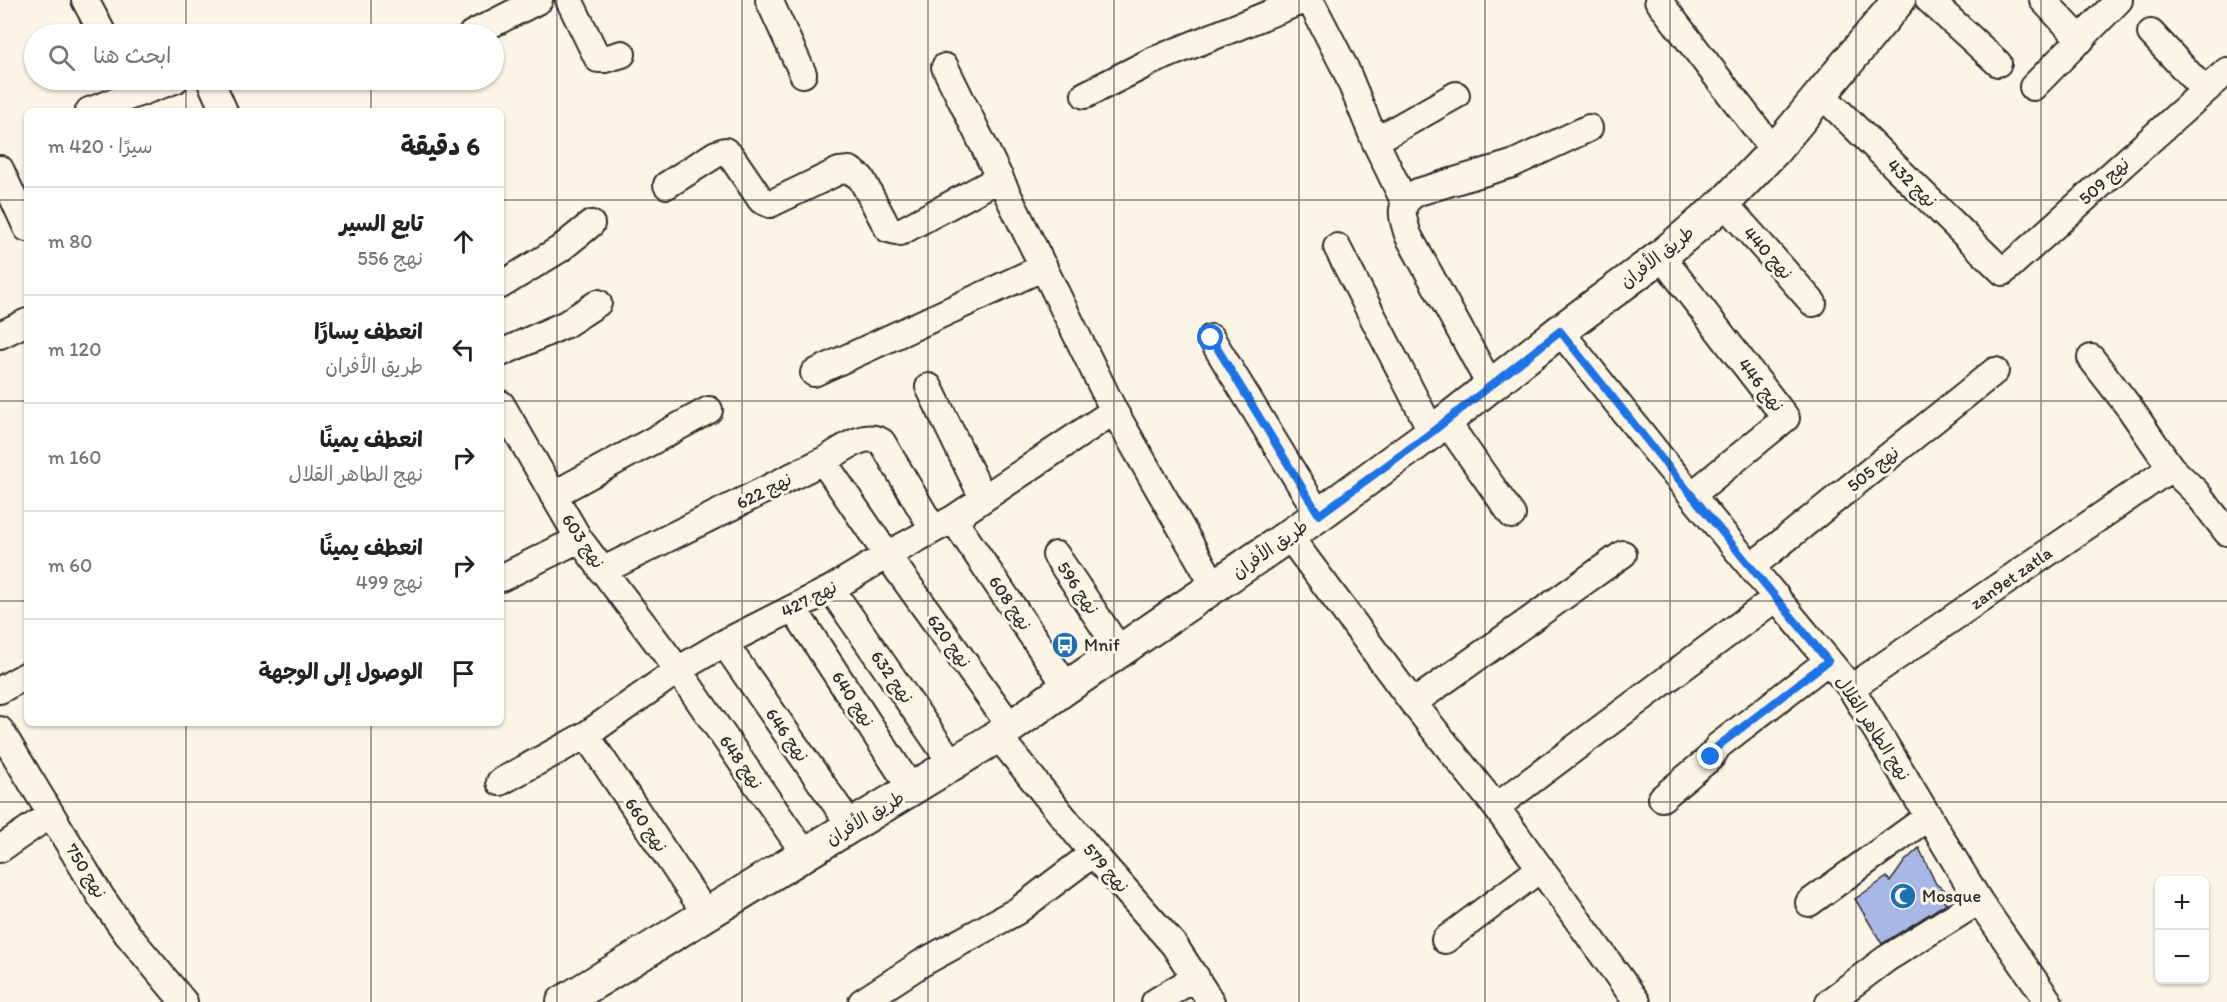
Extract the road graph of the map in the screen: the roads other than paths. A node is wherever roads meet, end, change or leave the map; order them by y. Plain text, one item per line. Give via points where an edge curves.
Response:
1 (85, 0) edge
2 (539, 0) edge
3 (569, 0) edge
4 (769, 0) edge
5 (1304, 0) edge
6 (1310, 0) edge
7 (1658, 0) edge
8 (1899, 0) edge
9 (1929, 0) edge
10 (2043, 0) edge
11 (2108, 4) edge
12 (98, 24) edge
13 (492, 24) edge
14 (2151, 33) dead end
15 (2081, 40) junction
16 (622, 54) dead end
17 (1998, 63) dead end
18 (945, 67) dead end
19 (2227, 70) edge
20 (802, 74) dead end
21 (2033, 87) dead end
22 (126, 90) edge
23 (215, 90) edge
24 (2204, 90) junction
25 (1821, 94) junction
26 (1085, 95) dead end
27 (1456, 95) dead end
28 (94, 108) edge
29 (223, 108) edge
30 (1589, 129) dead end
31 (1375, 141) junction
32 (1774, 151) junction
33 (0, 169) edge
34 (1000, 178) junction
35 (667, 186) dead end
36 (1724, 202) junction
37 (1405, 203) junction
38 (24, 221) edge
39 (591, 224) dead end
40 (1337, 247) dead end
41 (1661, 256) junction
42 (1044, 267) junction
43 (2003, 272) joint
44 (504, 283) edge
45 (597, 303) dead end
46 (1813, 303) dead end
47 (24, 323) edge
48 (1560, 331) junction
49 (0, 335) edge
50 (1211, 338) dead end
51 (504, 352) edge
52 (2091, 358) dead end
53 (1995, 371) dead end
54 (814, 373) dead end
55 (929, 387) dead end
56 (1491, 387) junction
57 (504, 409) edge
58 (709, 410) dead end
59 (1114, 411) junction
60 (1439, 427) junction
61 (823, 461) junction
62 (2171, 468) junction
63 (553, 495) junction
64 (1692, 495) junction
65 (982, 498) junction
66 (1319, 515) junction
67 (1512, 515) dead end
68 (943, 524) junction
69 (2227, 532) edge
70 (1289, 536) junction
71 (579, 538) junction
72 (1623, 554) dead end
73 (887, 555) junction
74 (1056, 555) dead end
75 (1751, 567) junction
76 (603, 571) junction
77 (504, 576) edge
78 (1215, 587) junction
79 (831, 589) junction
80 (1777, 597) junction
81 (793, 608) junction
82 (724, 643) junction
83 (1120, 651) junction
84 (1828, 661) junction
85 (678, 670) junction
86 (24, 677) edge
87 (1067, 687) junction
88 (1851, 688) junction
89 (0, 690) edge
90 (1413, 703) junction
91 (0, 730) edge
92 (1005, 731) junction
93 (585, 735) junction
94 (953, 765) junction
95 (500, 782) dead end
96 (912, 790) junction
97 (1662, 798) dead end
98 (1496, 807) junction
99 (51, 814) junction
100 (1929, 816) junction
101 (851, 826) junction
102 (0, 849) edge
103 (1091, 851) junction
104 (805, 854) junction
105 (1541, 868) junction
106 (1979, 901) junction
107 (1809, 903) dead end
108 (706, 914) junction
109 (1445, 940) dead end
110 (1196, 977) junction
111 (184, 1002) edge
112 (562, 1002) edge
113 (862, 1002) edge
114 (1155, 1002) edge
115 (1210, 1002) edge
116 (1636, 1002) edge
117 (1829, 1002) edge
118 (2049, 1002) edge

1 - 12 street
2 - 13 street
3 - 16 street via 598,59
4 - 20 street
5 - 26 street via 1152,61
6 - 31 street via 1345,68
7 - 32 street
8 - 25 main road, طريق الأفران
9 - 17 street
10 - 15 street
11 - 15 street
14 - 24 street
15 - 21 street
18 - 34 street
19 - 24 street, نهج 509
22 - 28 street
23 - 29 street
24 - 43 street, نهج 509
25 - 32 main road, طريق الأفران
25 - 43 street, نهج 432
27 - 31 street
30 - 37 street via 1512,164 1418,192
31 - 37 street
32 - 36 main road, طريق الأفران
33 - 38 street
34 - 35 street via 900,232 888,229 861,178 850,170 839,171 770,204 760,200 724,151
34 - 42 street
36 - 41 main road, طريق الأفران
36 - 46 street, نهج 440
37 - 56 street via 1402,209 1408,235
39 - 44 street via 560,249
40 - 60 street
41 - 48 main road, طريق الأفران
41 - 64 street, نهج 446 via 1786,418
42 - 54 street
42 - 59 street
45 - 51 street via 566,324
47 - 49 street
48 - 56 main road, طريق الأفران
48 - 64 street, نهج الطاهر القلال
50 - 66 street
52 - 62 street
53 - 75 street, نهج 505
55 - 65 street
56 - 60 main road, طريق الأفران
57 - 63 street, نهج 603
58 - 63 street
59 - 65 street, نهج 427
59 - 78 street
60 - 66 main road, طريق الأفران
60 - 67 street
61 - 68 street, نهج 622 via 873,437 882,442
61 - 73 street
61 - 76 street, نهج 622
62 - 69 street via 2196,492
62 - 88 street, zan9et zatla
63 - 71 street, نهج 603
64 - 75 street, نهج الطاهر القلال
65 - 68 street, نهج 427
66 - 70 main road, طريق الأفران
68 - 73 street, نهج 427
68 - 87 street, نهج 608
70 - 78 main road, طريق الأفران
70 - 90 street
71 - 76 street, نهج 603
71 - 77 street
72 - 90 street
73 - 79 street, نهج 427
73 - 92 street, نهج 620
74 - 83 street, نهج 596
75 - 80 street, نهج الطاهر القلال
76 - 85 street, نهج 603
78 - 83 main road, طريق الأفران
79 - 81 street, نهج 427
79 - 94 street, نهج 632
80 - 84 street, نهج الطاهر القلال
80 - 98 street
81 - 82 street, نهج 427
81 - 96 street, نهج 640
82 - 85 street, نهج 427
82 - 101 street, نهج 646
83 - 87 main road, طريق الأفران
84 - 88 street, نهج الطاهر القلال
84 - 97 street via 1718,746 1711,757
85 - 93 street, نهج 427
85 - 104 street, نهج 648
86 - 89 street
87 - 92 main road, طريق الأفران
88 - 100 street, نهج الطاهر القلال
90 - 98 street
91 - 99 street, نهج 750
92 - 94 main road, طريق الأفران
92 - 103 street, نهج 579
93 - 95 street, نهج 427
93 - 108 street, نهج 660
94 - 96 main road, طريق الأفران
96 - 101 main road, طريق الأفران
98 - 105 street
99 - 102 street
99 - 111 street, نهج 750 via 101,897
100 - 106 street, نهج الطاهر القلال
100 - 107 street
101 - 104 main road, طريق الأفران
103 - 110 street, نهج 579 via 1174,945
103 - 113 street via 1017,911 922,963
104 - 108 main road, طريق الأفران
105 - 109 street
105 - 116 street
106 - 117 street via 1886,959
106 - 118 street, نهج الطاهر القلال
108 - 112 main road, طريق الأفران
110 - 114 street
110 - 115 street, نهج 579

